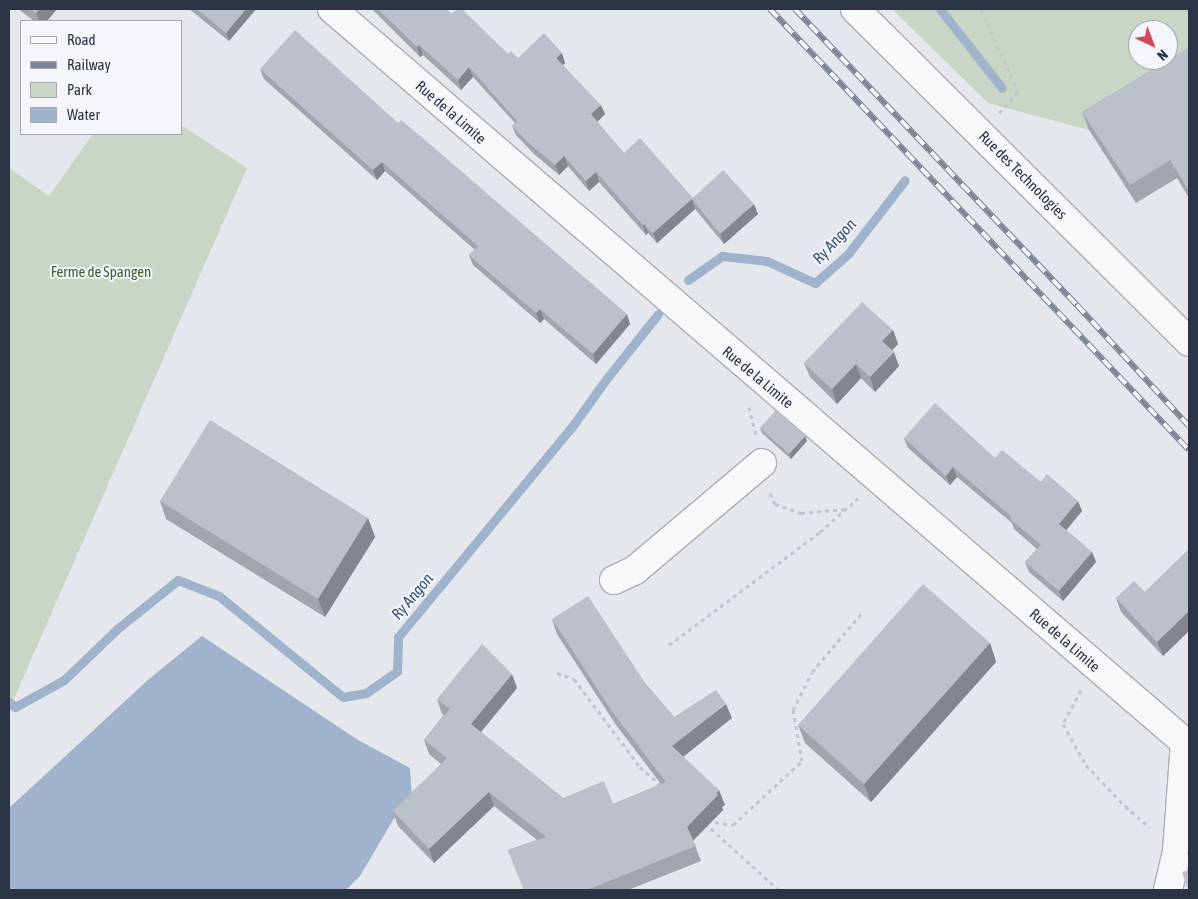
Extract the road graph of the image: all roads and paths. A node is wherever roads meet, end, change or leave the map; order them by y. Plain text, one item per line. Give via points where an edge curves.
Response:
1 (332, 9) edge
2 (855, 9) edge
3 (981, 9) edge
4 (980, 133) junction
5 (1189, 342) edge
6 (762, 463) dead end
7 (879, 480) junction
8 (614, 580) dead end
9 (861, 614) dead end
10 (668, 645) dead end
11 (1100, 670) junction
12 (557, 673) dead end
13 (1187, 744) edge
14 (667, 791) edge
15 (1177, 851) junction
16 (779, 890) edge
17 (1168, 890) edge

1 - 7 street, Rue de la Limite
2 - 4 street, Rue des Technologies
3 - 4 path via 1018,92
4 - 5 street, Rue des Technologies
6 - 8 street via 635,570
7 - 10 path via 820,532
7 - 11 street, Rue de la Limite
9 - 16 path via 812,672 793,710 802,761 733,825 702,820
11 - 13 street, Rue de la Limite
11 - 15 path via 1078,694 1063,724 1086,765 1125,806
12 - 14 path via 574,679 640,767
13 - 15 street, Rue de la Limite
15 - 17 street, Rue de la Limite

